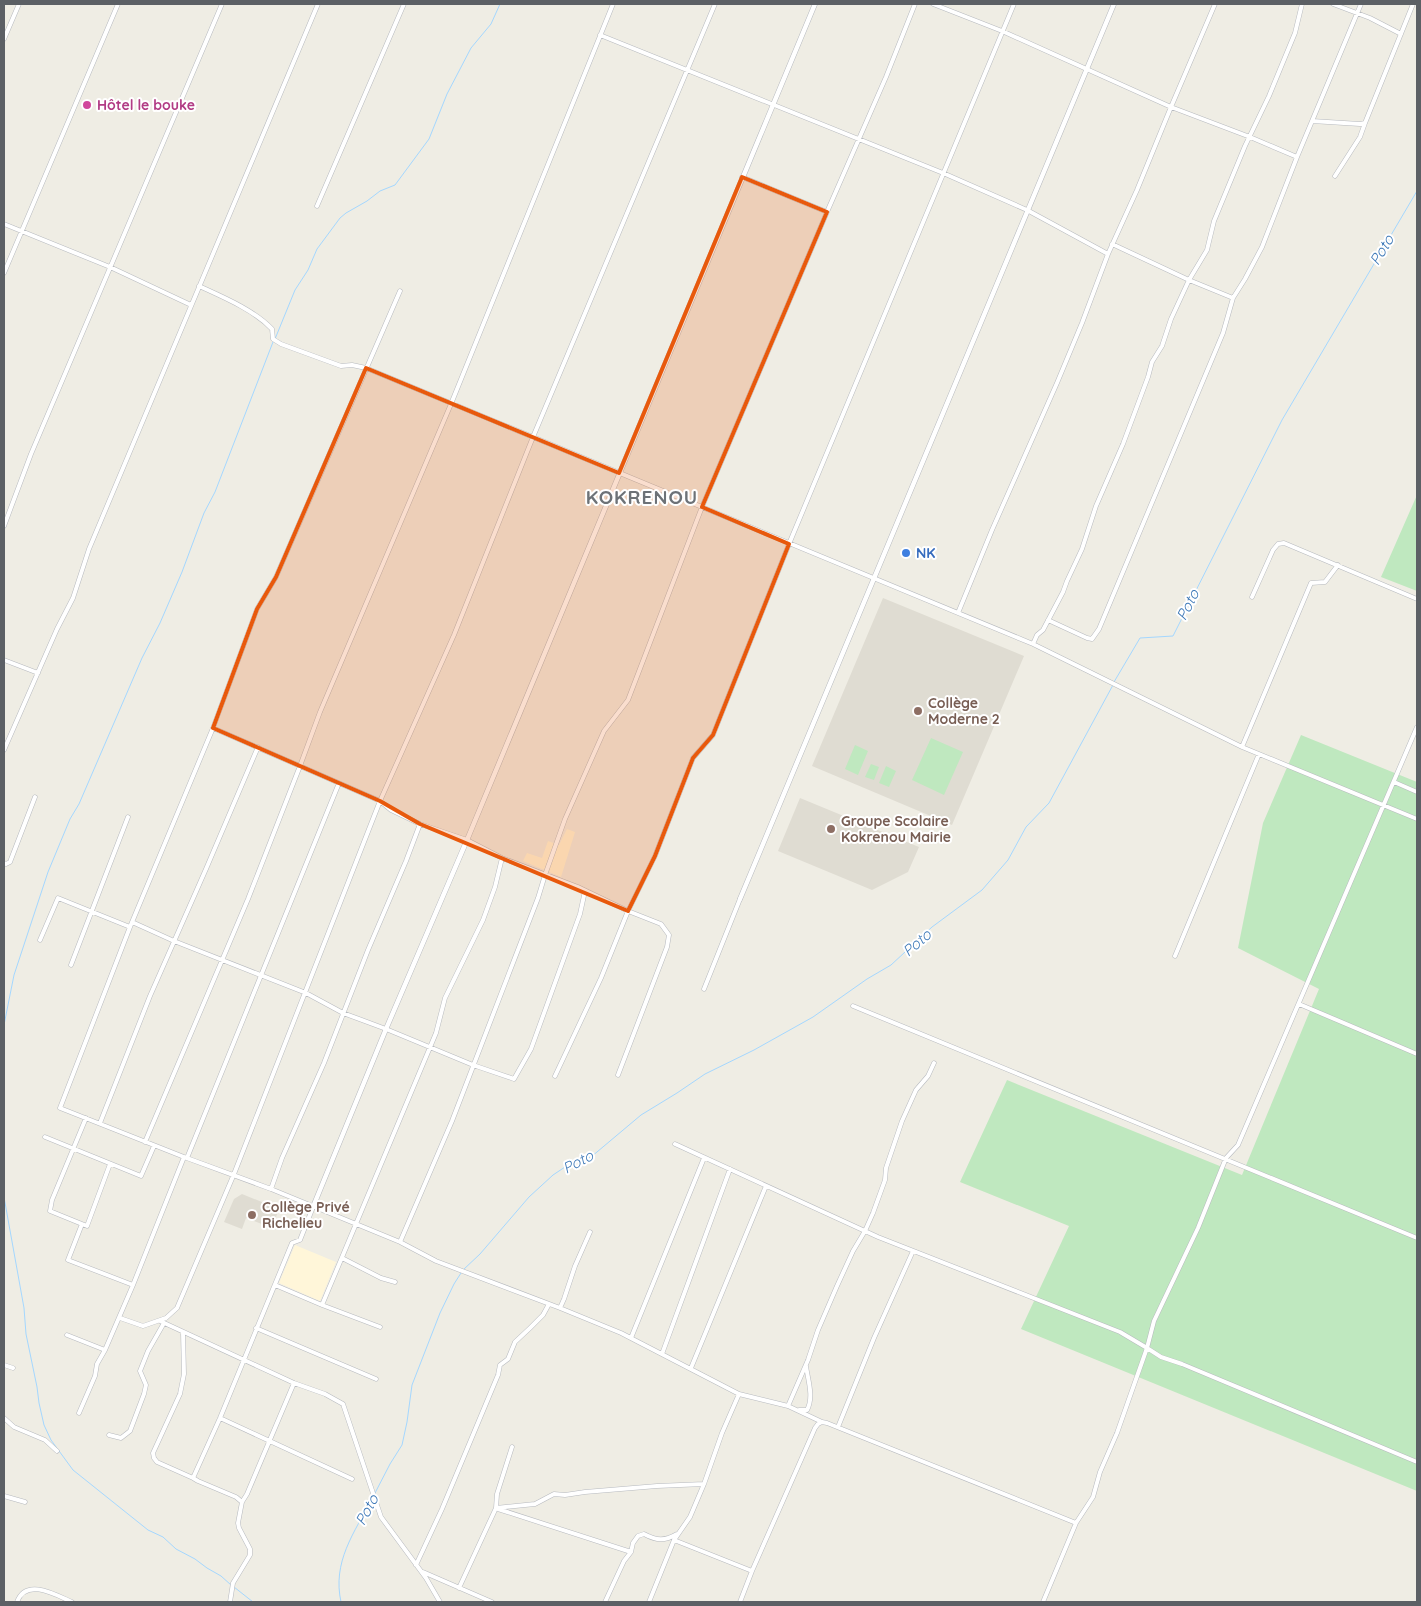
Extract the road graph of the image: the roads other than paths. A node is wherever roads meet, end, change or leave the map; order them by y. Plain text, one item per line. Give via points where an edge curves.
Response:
1 (19, 4) edge
2 (118, 4) edge
3 (222, 4) edge
4 (318, 4) edge
5 (404, 4) edge
6 (613, 4) edge
7 (715, 4) edge
8 (815, 4) edge
9 (915, 4) edge
10 (933, 4) edge
11 (1014, 4) edge
12 (1114, 4) edge
13 (1215, 4) edge
14 (1302, 4) edge
15 (1333, 4) edge
16 (1361, 4) edge
17 (1413, 4) edge
18 (1357, 13) junction
19 (1002, 31) junction
20 (1401, 34) junction
21 (600, 35) junction
22 (4, 39) edge
23 (1086, 69) junction
24 (688, 70) junction
25 (773, 104) junction
26 (1171, 107) junction
27 (1312, 121) junction
28 (1365, 123) junction
29 (1250, 137) junction
30 (859, 139) junction
31 (1297, 158) junction
32 (943, 173) junction
33 (1335, 176) dead end
34 (742, 177) junction
35 (317, 206) dead end
36 (1027, 210) junction
37 (827, 212) junction
38 (4, 224) edge
39 (21, 232) junction
40 (1112, 244) junction
41 (1108, 254) junction
42 (110, 267) junction
43 (4, 273) edge
44 (1188, 280) junction
45 (199, 286) junction
46 (400, 291) dead end
47 (1233, 298) junction
48 (191, 305) junction
49 (366, 368) junction
50 (451, 404) junction
51 (533, 436) junction
52 (619, 473) junction
53 (702, 507) junction
54 (4, 526) edge
55 (789, 544) junction
56 (1338, 565) junction
57 (874, 579) junction
58 (1252, 597) dead end
59 (1417, 599) edge
60 (958, 613) junction
61 (1048, 620) junction
62 (1033, 644) junction
63 (4, 660) edge
64 (38, 673) junction
65 (1417, 727) edge
66 (213, 728) junction
67 (258, 747) junction
68 (1242, 747) junction
69 (4, 750) edge
70 (1260, 754) junction
71 (300, 766) junction
72 (1394, 782) junction
73 (339, 783) junction
74 (1417, 792) edge
75 (35, 797) dead end
76 (380, 801) junction
77 (1384, 806) junction
78 (128, 817) dead end
79 (1417, 819) edge
80 (420, 824) junction
81 (467, 840) junction
82 (502, 858) junction
83 (4, 864) edge
84 (545, 875) junction
85 (585, 891) junction
86 (740, 899) joint
87 (92, 911) junction
88 (628, 911) junction
89 (131, 924) junction
90 (40, 940) dead end
91 (174, 941) junction
92 (1174, 956) dead end
93 (222, 960) junction
94 (71, 965) dead end
95 (260, 974) junction
96 (704, 989) dead end
97 (306, 993) junction
98 (1299, 1004) junction
99 (853, 1006) dead end
100 (343, 1013) junction
101 (386, 1029) junction
102 (430, 1046) junction
103 (1417, 1054) edge
104 (934, 1063) dead end
105 (474, 1065) junction
106 (618, 1075) dead end
107 (555, 1076) dead end
108 (86, 1118) junction
109 (100, 1124) junction
110 (45, 1137) dead end
111 (145, 1142) junction
112 (675, 1144) dead end
113 (154, 1146) junction
114 (74, 1148) junction
115 (185, 1158) junction
116 (704, 1158) junction
117 (1226, 1158) junction
118 (110, 1164) junction
119 (730, 1169) junction
120 (234, 1174) junction
121 (766, 1186) junction
122 (271, 1189) junction
123 (314, 1207) junction
124 (82, 1224) junction
125 (356, 1225) junction
126 (865, 1231) junction
127 (590, 1232) dead end
128 (1417, 1238) edge
129 (400, 1242) junction
130 (913, 1252) junction
131 (342, 1258) junction
132 (395, 1282) dead end
133 (133, 1285) junction
134 (275, 1285) junction
135 (322, 1304) junction
136 (549, 1304) junction
137 (560, 1308) junction
138 (120, 1318) junction
139 (162, 1322) junction
140 (380, 1327) dead end
141 (256, 1328) junction
142 (183, 1332) junction
143 (67, 1336) dead end
144 (631, 1338) junction
145 (1147, 1348) junction
146 (105, 1350) junction
147 (662, 1354) junction
148 (244, 1359) junction
149 (4, 1365) edge
150 (806, 1365) junction
151 (12, 1368) dead end
152 (690, 1368) junction
153 (376, 1379) dead end
154 (294, 1382) junction
155 (738, 1394) junction
156 (788, 1406) junction
157 (797, 1410) junction
158 (79, 1413) dead end
159 (4, 1418) edge
160 (220, 1418) junction
161 (822, 1422) junction
162 (838, 1427) junction
163 (109, 1435) dead end
164 (270, 1440) junction
165 (512, 1447) dead end
166 (57, 1451) dead end
167 (1417, 1462) edge
168 (193, 1478) junction
169 (352, 1479) dead end
170 (704, 1484) junction
171 (4, 1496) edge
172 (25, 1502) dead end
173 (242, 1502) junction
174 (496, 1508) junction
175 (1076, 1523) junction
176 (679, 1533) junction
177 (674, 1540) junction
178 (632, 1552) junction
179 (416, 1565) junction
180 (752, 1571) junction
181 (422, 1572) junction
182 (458, 1588) junction
183 (17, 1602) edge
184 (72, 1602) edge
185 (230, 1602) edge
186 (440, 1602) edge
187 (492, 1602) edge
188 (605, 1602) edge
189 (649, 1602) edge
190 (740, 1602) edge
191 (1043, 1602) edge

1 - 22 street
2 - 39 street
3 - 42 street
4 - 45 street
5 - 35 street
6 - 21 street
7 - 24 street
8 - 25 street
9 - 30 street
10 - 19 street
11 - 19 street
12 - 23 street
13 - 26 street
14 - 29 street via 1294,33
15 - 18 street
16 - 18 street
17 - 20 street
18 - 20 street
18 - 27 street
19 - 23 street
19 - 32 street
20 - 28 street
21 - 24 street
21 - 50 street
23 - 26 street
23 - 36 street
24 - 25 street
24 - 51 street
25 - 30 street
25 - 34 street
26 - 29 street
26 - 40 street
27 - 28 street
27 - 31 street
28 - 33 street via 1360,137
29 - 31 street
29 - 44 street via 1214,221 1207,250
30 - 32 street
30 - 37 street
31 - 47 street via 1262,247
32 - 36 street
32 - 55 street
34 - 37 street
34 - 52 street
36 - 41 street
36 - 57 street
37 - 53 street
38 - 39 street
39 - 42 street
39 - 43 street
40 - 41 street
40 - 44 street
41 - 60 street via 1082,323
42 - 48 street
42 - 54 street
44 - 47 street
44 - 61 street via 1162,346 1152,362 1082,550
45 - 48 street
45 - 49 street via 261,319 272,329 273,339 281,344 341,366 352,364
46 - 49 street
47 - 61 street via 1223,333 1096,636 1087,638
48 - 64 street via 88,549 74,598
49 - 50 street
49 - 66 street via 276,576 257,609
50 - 51 street
50 - 71 street
51 - 52 street
51 - 76 street via 454,635
52 - 53 street
52 - 81 street
53 - 55 street
53 - 84 street via 628,700 604,731 565,819
55 - 57 street
55 - 88 street via 712,735 693,758 655,856
56 - 58 street via 1284,543 1278,544
56 - 59 street
56 - 68 street via 1325,582 1311,583
57 - 60 street
57 - 86 street
60 - 62 street
61 - 62 street
62 - 68 street
63 - 64 street
64 - 69 street
65 - 72 street
66 - 67 street
66 - 89 street
67 - 71 street
67 - 91 street
68 - 70 street
70 - 77 street
70 - 92 street
71 - 73 street
71 - 93 street
72 - 74 street
72 - 77 street
73 - 76 street
73 - 95 street
75 - 83 street via 10,862
76 - 80 street
76 - 97 street
77 - 79 street
77 - 98 street
78 - 87 street
80 - 81 street
80 - 100 street
81 - 82 street
81 - 101 street
82 - 84 street
82 - 102 street via 483,920 444,998
84 - 85 street
84 - 105 street
85 - 88 street
85 - 105 street via 580,914 531,1049 514,1079
86 - 96 street
87 - 89 street
87 - 90 street via 58,898
87 - 94 street
88 - 106 street via 661,924 669,935 669,941
88 - 107 street
89 - 91 street
89 - 108 street via 60,1108
91 - 93 street
91 - 109 street
93 - 95 street
93 - 111 street
95 - 97 street
95 - 115 street
97 - 100 street
97 - 120 street
98 - 103 street
98 - 117 street via 1238,1145
99 - 117 street
100 - 101 street
100 - 122 street
101 - 102 street
101 - 123 street
102 - 105 street
102 - 125 street
104 - 126 street via 916,1090 902,1121 885,1180
105 - 129 street
108 - 109 street
108 - 114 street
109 - 111 street
110 - 114 street
111 - 113 street
112 - 116 street
113 - 115 street
113 - 118 street via 141,1176
114 - 118 street
114 - 124 street via 50,1211
115 - 120 street
115 - 133 street
116 - 119 street
116 - 144 street
117 - 128 street
117 - 145 street via 1198,1228 1154,1321
118 - 124 street via 87,1226
119 - 121 street
119 - 147 street
120 - 122 street
120 - 139 street via 177,1308
121 - 126 street
121 - 152 street
122 - 123 street
123 - 125 street
123 - 134 street via 300,1240 292,1243
124 - 133 street via 68,1260
125 - 129 street
125 - 131 street
126 - 130 street
126 - 150 street via 837,1286
127 - 137 street
129 - 136 street via 436,1261
130 - 145 street via 1120,1332
130 - 162 street
131 - 132 street
131 - 135 street
133 - 138 street
134 - 135 street
134 - 141 street
135 - 140 street
136 - 137 street
136 - 179 street via 515,1342 508,1360 500,1365
137 - 144 street
138 - 139 street via 143,1326
138 - 146 street
139 - 142 street
139 - 163 street via 140,1370 146,1385 130,1431 122,1438
141 - 148 street
141 - 153 street
142 - 148 street
142 - 168 street via 184,1374 180,1394 153,1454 157,1462
143 - 146 street
144 - 147 street
145 - 167 street via 1161,1357
145 - 175 street via 1093,1497
146 - 158 street
147 - 152 street
148 - 154 street
148 - 160 street
149 - 151 street
150 - 156 street
150 - 157 street via 810,1405 808,1410
152 - 155 street
154 - 164 street
154 - 179 street via 343,1404 381,1517
155 - 156 street
155 - 170 street
156 - 157 street
157 - 161 street
159 - 166 street via 14,1427 45,1440
160 - 164 street
160 - 168 street
161 - 162 street
161 - 180 street via 815,1428
162 - 175 street
164 - 169 street
164 - 173 street
165 - 174 street
168 - 173 street
170 - 174 street via 554,1494 535,1504
170 - 176 street via 690,1517
171 - 172 street
173 - 185 street via 238,1523 250,1555 233,1583
174 - 178 street
174 - 182 street
175 - 191 street
176 - 177 street
176 - 178 street via 666,1540 652,1539 644,1534 638,1536 632,1543
177 - 180 street
177 - 189 street
178 - 188 street via 624,1561
179 - 181 street
180 - 190 street
181 - 182 street
181 - 186 street
182 - 187 street
183 - 184 street via 23,1593 41,1589

